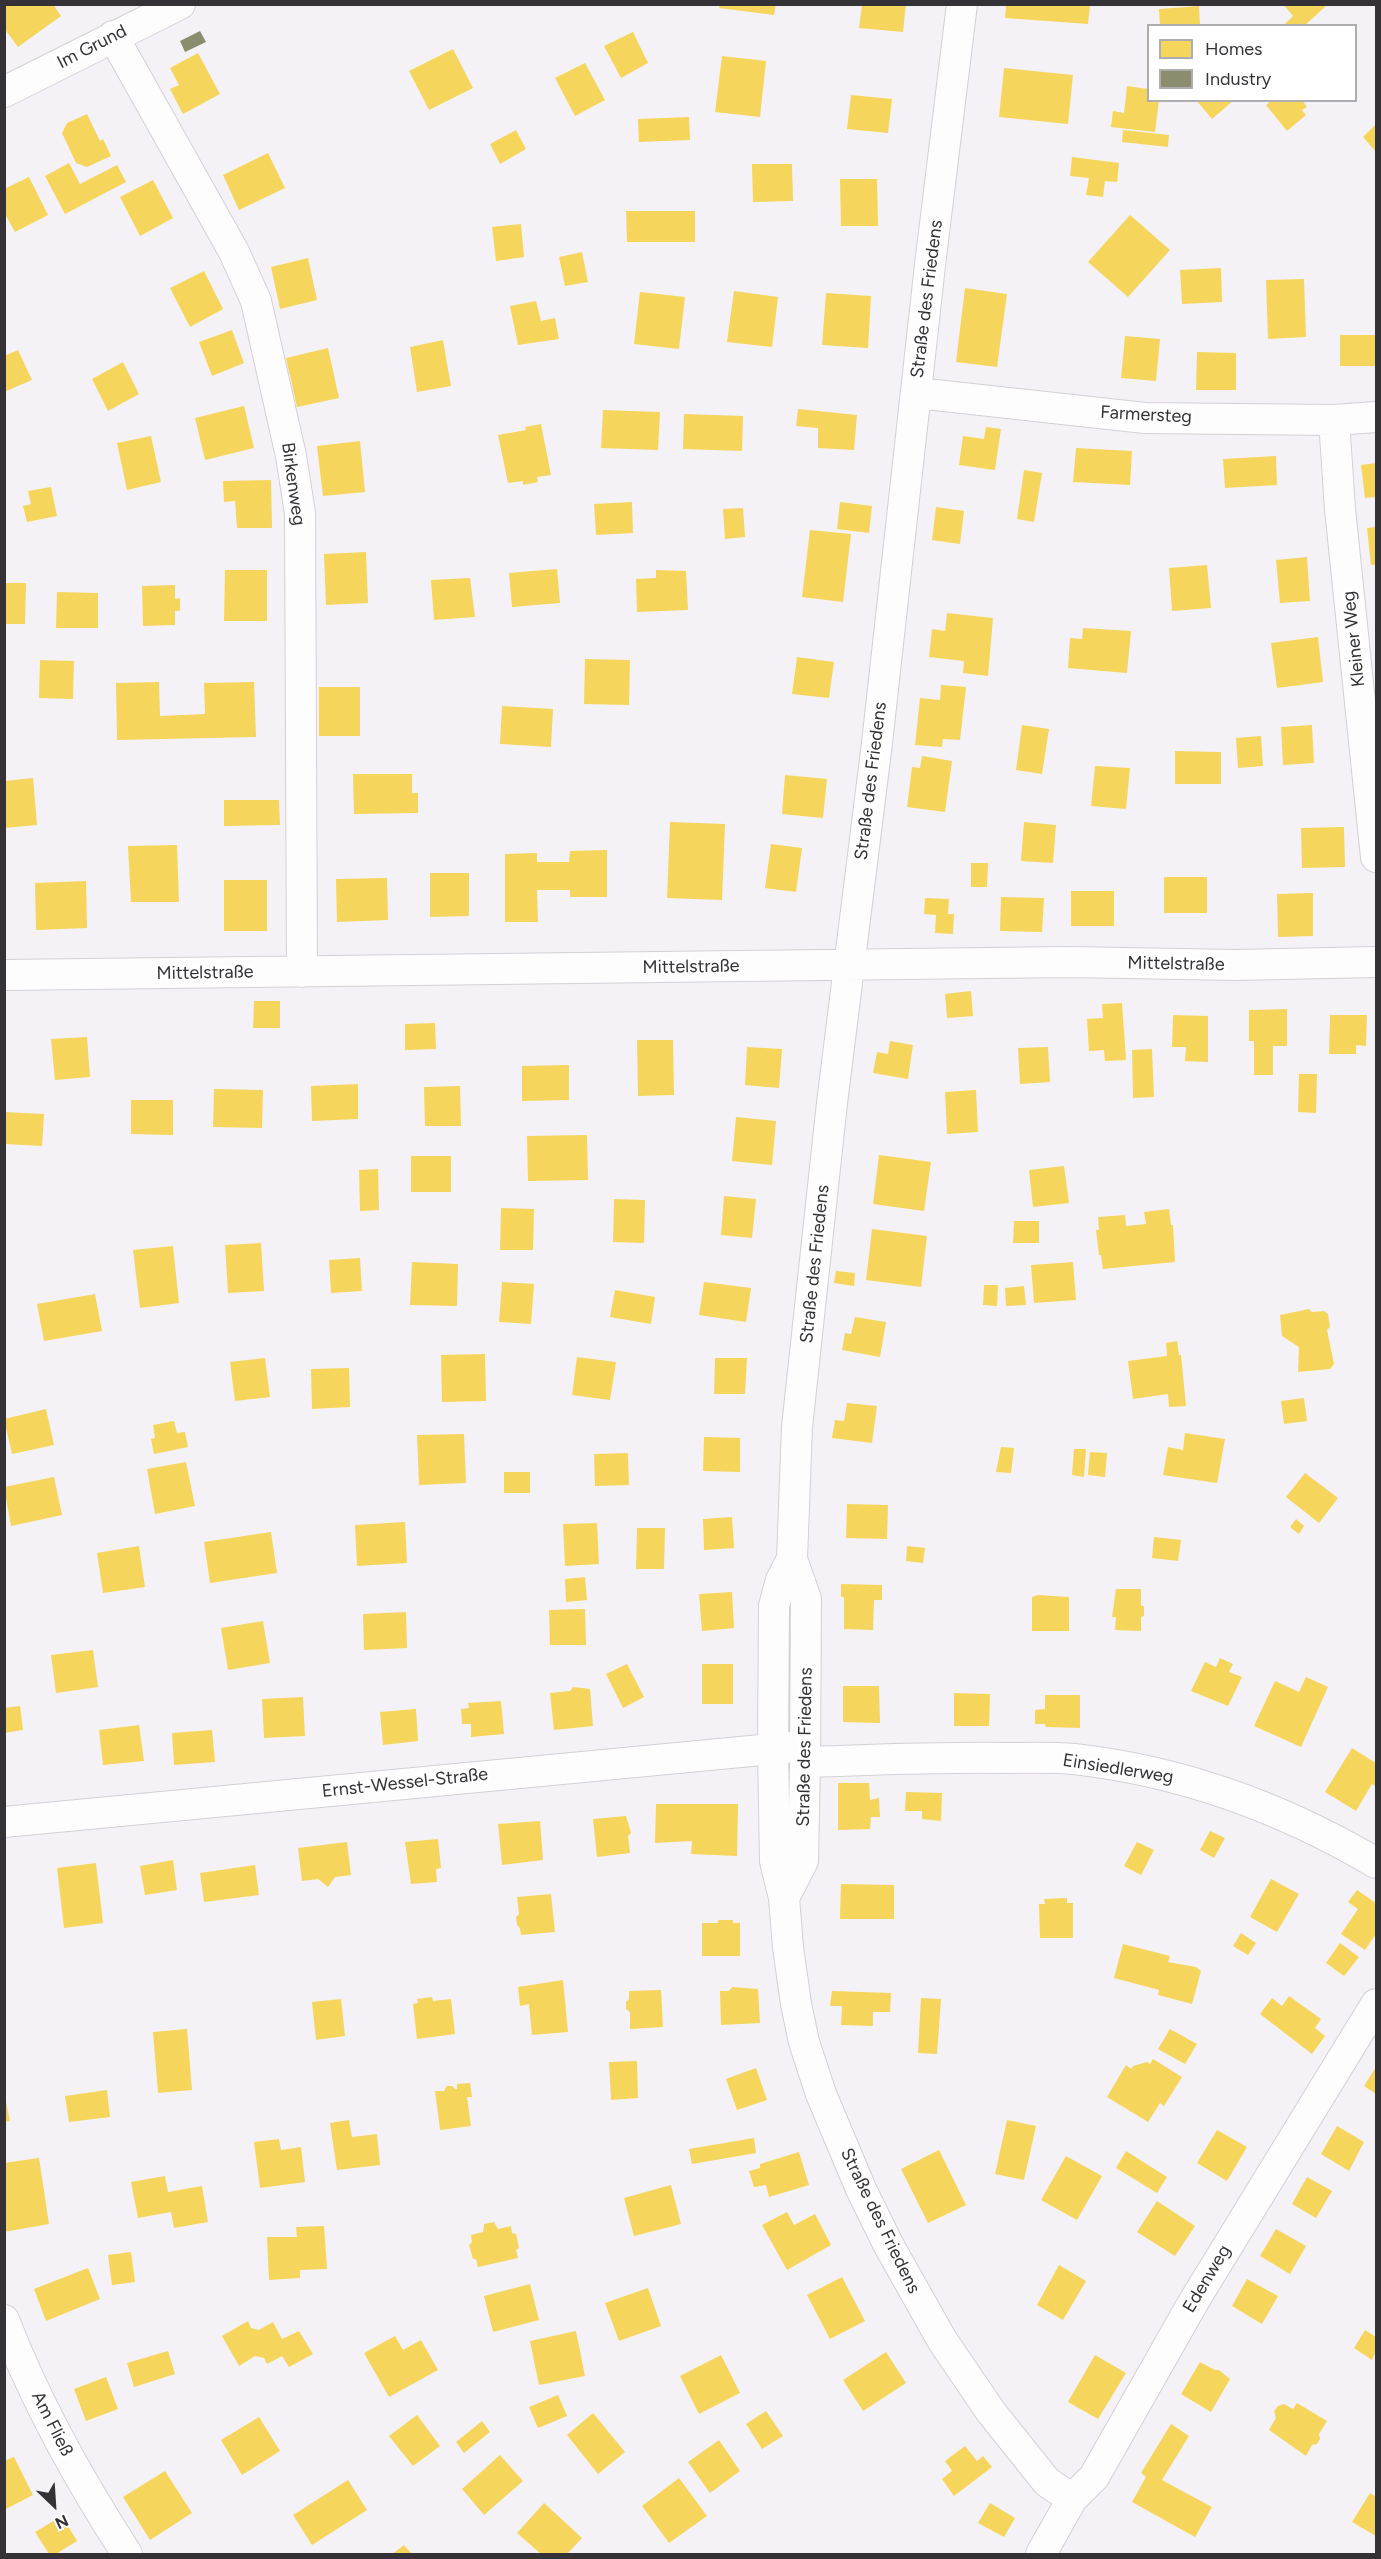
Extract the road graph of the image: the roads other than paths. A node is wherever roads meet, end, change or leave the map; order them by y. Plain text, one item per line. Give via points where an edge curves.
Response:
1 (180, 4) edge
2 (963, 4) edge
3 (113, 36) junction
4 (4, 92) edge
5 (917, 393) junction
6 (1377, 417) edge
7 (1334, 420) junction
8 (1377, 857) edge
9 (1377, 962) edge
10 (848, 966) junction
11 (302, 972) junction
12 (4, 975) edge
13 (792, 1559) junction
14 (773, 1749) junction
15 (805, 1754) junction
16 (4, 1822) edge
17 (1377, 1863) edge
18 (784, 1898) junction
19 (1377, 2004) edge
20 (4, 2320) edge
21 (1072, 2499) junction
22 (127, 2554) edge
23 (1041, 2554) edge

1 - 3 street, Im Grund
2 - 5 street, Straße des Friedens
3 - 4 street, Im Grund
3 - 11 street, Birkenweg via 234,252 256,302 291,456 300,513
5 - 7 street, Farmersteg via 1145,418
5 - 10 street, Straße des Friedens
6 - 7 street, Farmersteg
7 - 8 street, Kleiner Weg
9 - 10 street, Mittelstraße
10 - 11 street, Mittelstraße
10 - 13 street, Straße des Friedens via 797,1427
11 - 12 street, Mittelstraße
13 - 14 street, Straße des Friedens via 774,1606
13 - 15 street, Straße des Friedens via 806,1599
14 - 15 street, Ernst-Wessel-Straße
14 - 16 street, Ernst-Wessel-Straße
14 - 18 street, Straße des Friedens via 775,1861
15 - 17 street, Einsiedlerweg via 1072,1759 1135,1770 1207,1785 1259,1804
15 - 18 street, Straße des Friedens via 802,1861
18 - 21 street, Straße des Friedens via 795,2004 804,2042 861,2189 942,2340 1047,2482
19 - 21 street, Edenweg via 1194,2301 1094,2477
20 - 22 street, Am Fließ via 43,2411
21 - 23 street, Edenweg

